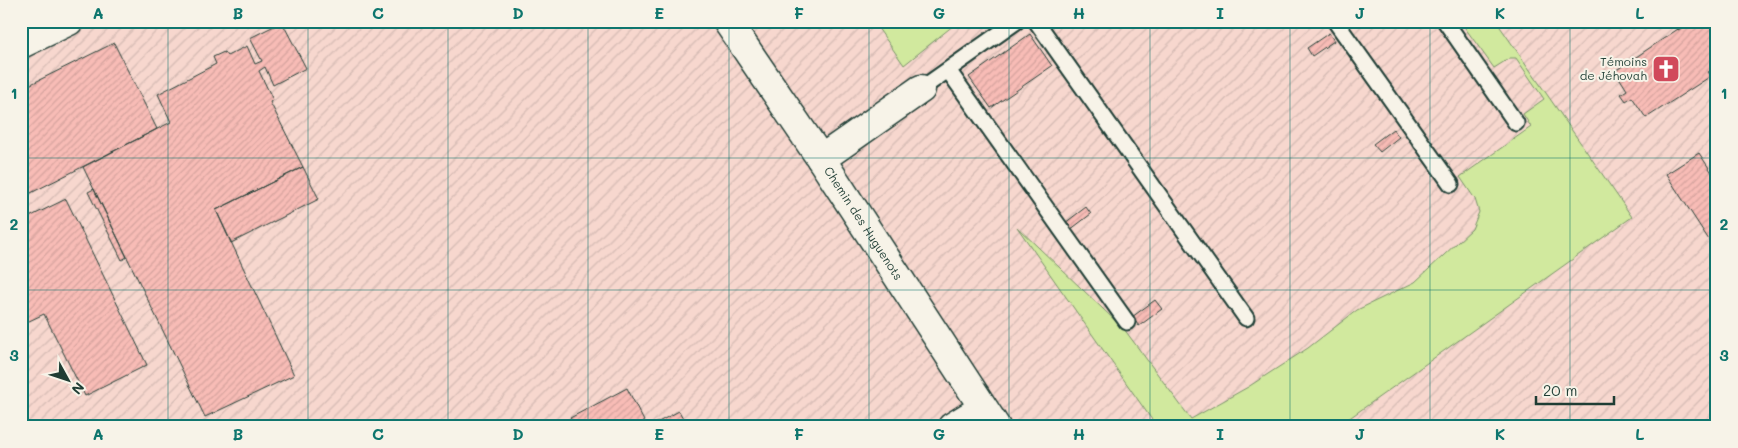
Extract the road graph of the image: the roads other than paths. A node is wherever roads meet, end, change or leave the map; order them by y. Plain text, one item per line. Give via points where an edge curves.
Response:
1 (69, 21) edge
2 (727, 21) edge
3 (1017, 21) edge
4 (1036, 21) edge
5 (1335, 21) edge
6 (1445, 21) edge
7 (21, 44) edge
8 (948, 70) junction
9 (920, 89) joint
10 (1516, 122) dead end
11 (821, 159) junction
12 (1451, 184) dead end
13 (1246, 318) dead end
14 (1127, 322) dead end
15 (989, 417) edge
16 (952, 427) edge

1 - 7 street
2 - 11 street, Chemin des Huguenots
3 - 8 lane
4 - 13 lane
5 - 12 lane
6 - 10 lane
8 - 9 lane
8 - 14 lane
9 - 11 street
11 - 15 street, Chemin des Huguenots
15 - 16 street

